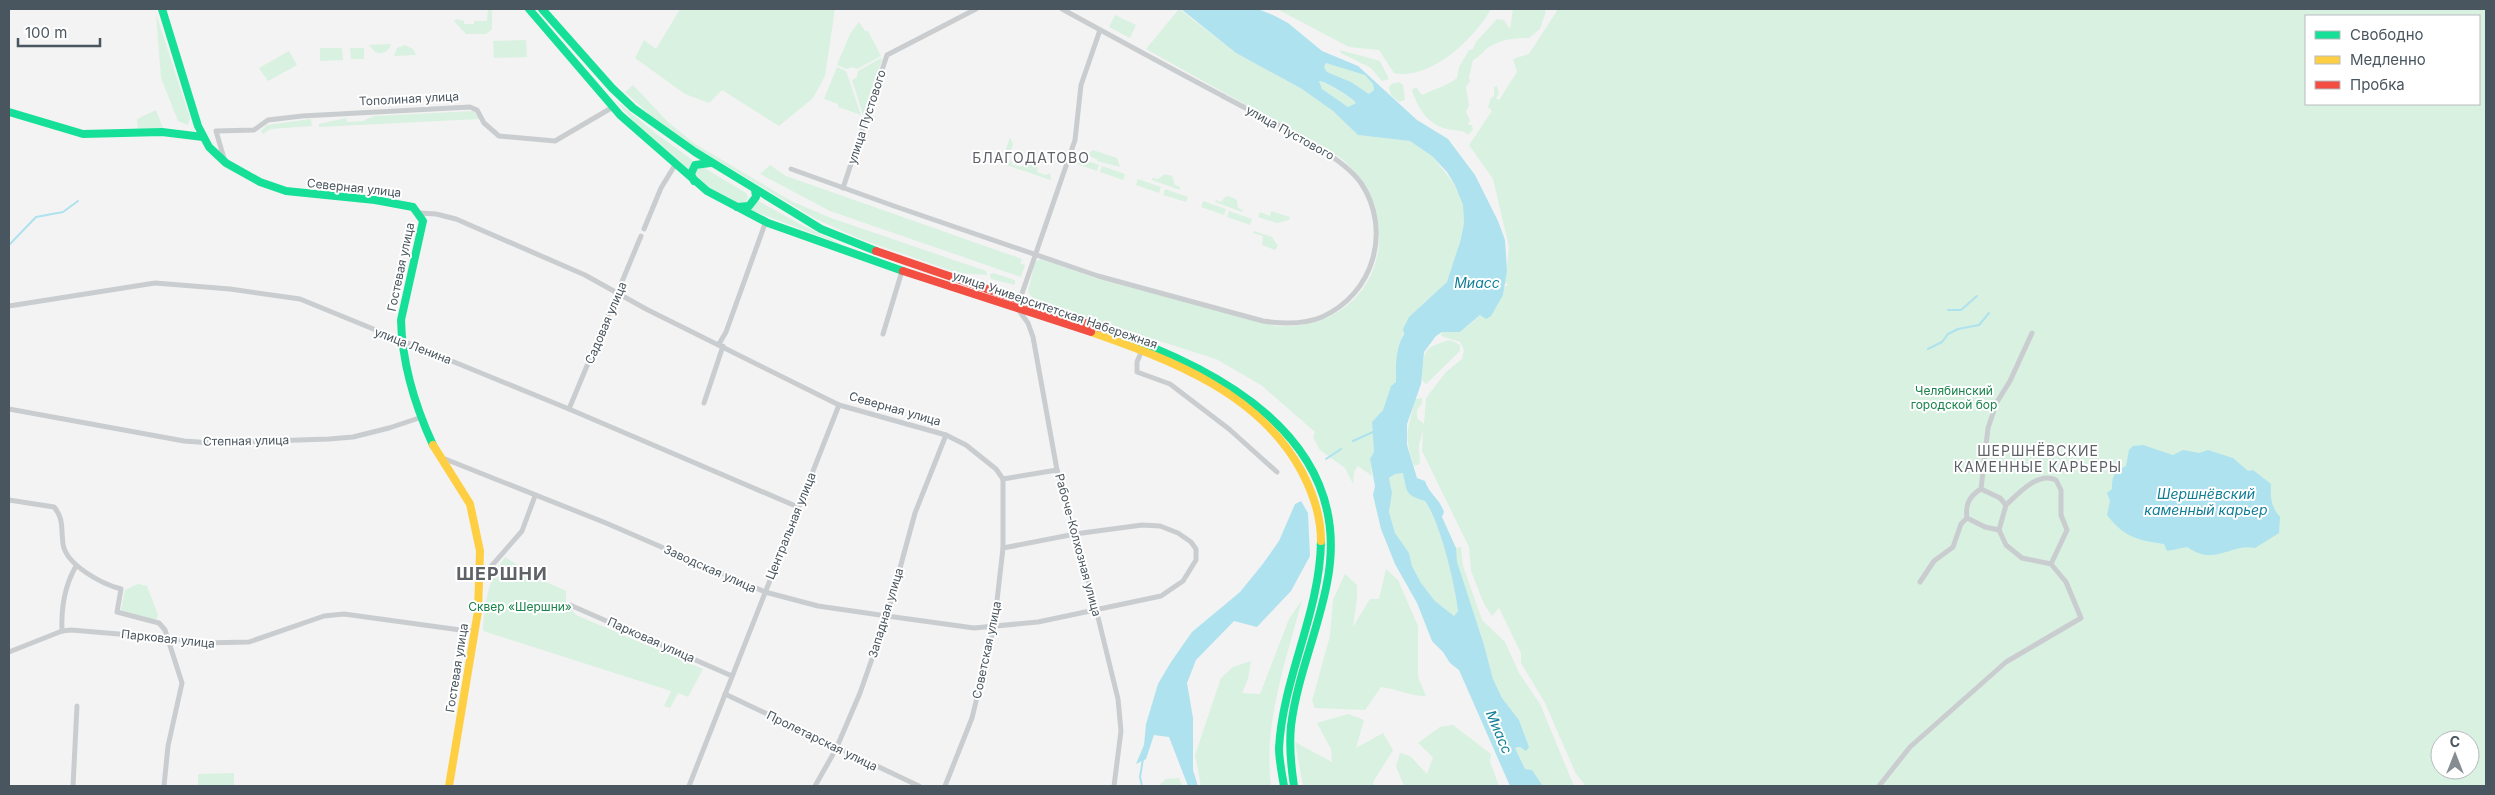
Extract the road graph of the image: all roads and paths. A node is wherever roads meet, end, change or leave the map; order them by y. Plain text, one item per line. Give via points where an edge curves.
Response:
1 (162, 9) edge
2 (529, 9) edge
3 (542, 9) edge
4 (976, 9) edge
5 (1062, 9) edge
6 (1100, 30) junction
7 (613, 108) junction
8 (9, 112) edge
9 (203, 136) junction
10 (226, 163) junction
11 (675, 165) junction
12 (715, 165) junction
13 (791, 169) dead end
14 (694, 181) junction
15 (843, 188) junction
16 (754, 189) junction
17 (734, 207) junction
18 (419, 213) junction
19 (766, 221) junction
20 (644, 229) dead end
21 (641, 236) dead end
22 (1034, 254) junction
23 (902, 271) junction
24 (619, 293) junction
25 (1018, 304) junction
26 (9, 306) edge
27 (2032, 333) dead end
28 (883, 334) dead end
29 (402, 341) junction
30 (721, 345) junction
31 (1142, 350) junction
32 (704, 403) dead end
33 (839, 405) junction
34 (569, 409) junction
35 (9, 410) edge
36 (422, 417) junction
37 (946, 434) junction
38 (440, 457) junction
39 (1057, 470) junction
40 (1277, 472) dead end
41 (1003, 479) junction
42 (1981, 489) junction
43 (535, 496) junction
44 (9, 500) edge
45 (2006, 504) junction
46 (798, 508) junction
47 (1967, 518) junction
48 (2000, 530) junction
49 (1075, 534) junction
50 (1004, 548) junction
51 (2051, 564) junction
52 (76, 566) junction
53 (480, 578) junction
54 (1920, 582) dead end
55 (765, 592) junction
56 (570, 605) dead end
57 (1096, 608) junction
58 (887, 616) junction
59 (994, 628) junction
60 (62, 631) junction
61 (474, 632) junction
62 (167, 638) junction
63 (9, 652) edge
64 (732, 676) junction
65 (725, 694) junction
66 (77, 706) dead end
67 (836, 749) junction
68 (73, 786) edge
69 (164, 786) edge
70 (449, 786) edge
71 (689, 786) edge
72 (815, 786) edge
73 (919, 786) edge
74 (945, 786) edge
75 (1114, 786) edge
76 (1284, 786) edge
77 (1294, 786) edge
78 (1878, 786) edge

1 - 9 main road
2 - 7 main road, улица Университетская Набережная
3 - 12 main road, улица Университетская Набережная via 633,108
4 - 15 street, улица Пустового via 887,55
5 - 6 street, улица Пустового
6 - 22 street via 1081,84 1075,140
6 - 22 street, улица Пустового via 1291,133 1348,168 1370,200 1376,218 1373,260 1366,278 1340,307 1312,320 1281,324 1098,276
7 - 10 street, Тополиная улица via 556,141 499,136 470,106 268,120 254,130 216,131
7 - 11 main road, улица Университетская Набережная
8 - 9 main road via 83,134 162,132
9 - 10 main road, Северная улица
10 - 18 main road, Северная улица via 286,192 402,204
11 - 14 main road, улица Университетская Набережная
11 - 20 street via 661,188
12 - 14 main road via 705,162 695,165 691,174
12 - 16 main road, улица Университетская Набережная
13 - 15 street, улица Пустового
14 - 17 main road, улица Университетская Набережная
15 - 22 street, улица Пустового
16 - 17 main road via 756,197 749,206
16 - 25 main road, улица Университетская Набережная via 821,228 864,247
17 - 19 main road, улица Университетская Набережная
18 - 24 street, Северная улица via 456,219
18 - 29 main road, Гостевая улица via 423,221 422,236 401,320
19 - 23 main road, улица Университетская Набережная via 806,239
19 - 30 street
21 - 24 street, Садовая улица
22 - 25 street
23 - 25 main road, улица Университетская Набережная
23 - 28 street
24 - 30 street, Северная улица
24 - 34 street, Садовая улица
25 - 31 main road, улица Университетская Набережная
25 - 39 street, Рабоче-Колхозная улица via 1033,337
25 - 77 main road, улица Университетская Набережная via 1155,348 1207,371 1239,390 1271,416 1306,461 1325,504 1331,550 1327,586 1289,735 1288,755
26 - 29 street, улица Ленина via 155,283 230,289 300,299
27 - 42 street via 1997,402 1988,428
29 - 34 street, улица Ленина
29 - 36 main road, Гостевая улица
30 - 32 street
30 - 33 street, Северная улица
31 - 40 street via 1137,372 1170,384 1229,429
31 - 76 main road, улица Университетская Набережная via 1204,379 1270,426 1303,472 1316,506 1323,530 1320,573 1281,732 1280,762
33 - 37 street, Северная улица
33 - 46 street, Центральная улица
34 - 46 street, улица Ленина
35 - 36 street, Степная улица via 212,443 352,437
36 - 38 main road, Гостевая улица
37 - 41 street, Северная улица via 989,462
37 - 58 street, Западная улица via 916,513
38 - 43 street, Заводская улица
38 - 53 main road, Гостевая улица via 467,497 473,512 478,532
39 - 41 street
39 - 49 street, Рабоче-Колхозная улица
41 - 50 street, Советская улица
42 - 45 street
42 - 47 street via 1970,498 1965,508
43 - 53 street via 522,531
43 - 55 street, Заводская улица
44 - 52 street via 54,507 62,522 63,547
45 - 48 street
45 - 51 street via 2039,479 2056,480 2061,490 2061,515 2066,530
46 - 55 street, Центральная улица
47 - 48 street
47 - 54 street via 1961,524 1953,547 1934,561
48 - 51 street via 2006,545 2022,558
49 - 50 street
49 - 57 street, Рабоче-Колхозная улица
49 - 57 street, Заводская улица via 1142,525 1160,526 1191,542 1196,549 1196,560 1183,582 1161,596
50 - 59 street, Советская улица
51 - 78 street via 2066,582 2081,618 2006,662 1910,747
52 - 60 street via 67,581
52 - 62 street via 104,585 121,589 119,614 159,623
53 - 61 main road, Гостевая улица
55 - 58 street, Заводская улица via 818,606
55 - 64 street, Центральная улица
56 - 64 street, Парковая улица
57 - 59 street, Заводская улица via 1038,622
57 - 75 street, Рабоче-Колхозная улица via 1118,699 1122,731
58 - 59 street, Заводская улица
58 - 67 street, Западная улица
59 - 74 street, Советская улица via 972,718
60 - 62 street, Парковая улица
60 - 63 street, Парковая улица
61 - 62 street, Парковая улица via 344,614 324,616 249,642 203,644
61 - 70 main road, Гостевая улица
62 - 69 street via 182,682 168,746
64 - 65 street, Центральная улица
65 - 67 street, Пролетарская улица
65 - 71 street, Центральная улица
66 - 68 street
67 - 72 street, Западная улица
67 - 73 street, Пролетарская улица

